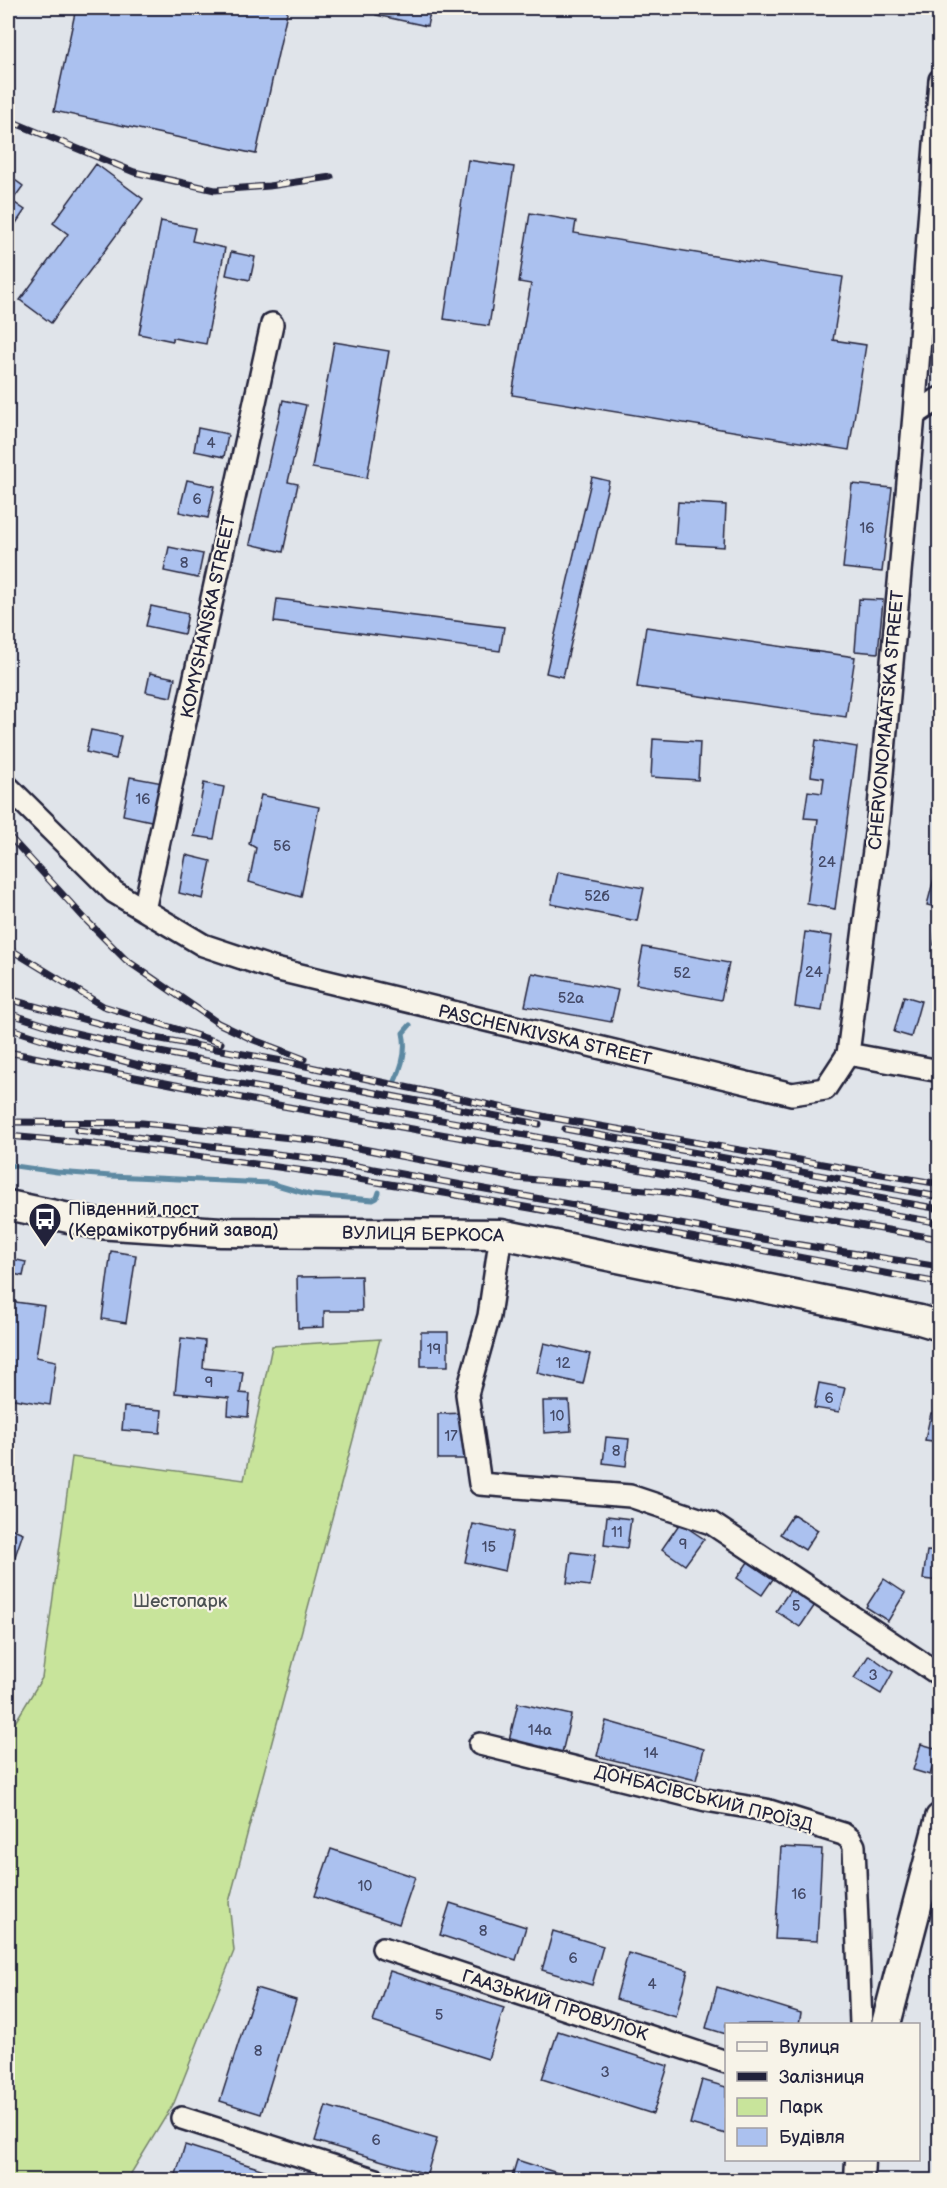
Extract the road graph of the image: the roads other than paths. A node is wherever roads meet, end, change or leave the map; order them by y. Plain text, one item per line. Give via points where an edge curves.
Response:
1 (939, 80) edge
2 (272, 324) dead end
3 (939, 398) edge
4 (914, 415) junction
5 (8, 787) edge
6 (144, 910) junction
7 (848, 1054) junction
8 (939, 1071) edge
9 (8, 1205) edge
10 (501, 1234) junction
11 (939, 1326) edge
12 (939, 1675) edge
13 (480, 1743) dead end
14 (939, 1818) edge
15 (383, 1948) dead end
16 (861, 2023) edge
17 (887, 2023) edge
18 (725, 2062) edge
19 (182, 2118) dead end
20 (860, 2161) edge
21 (376, 2181) edge
22 (859, 2181) edge

1 - 4 street, CHERVONOMAIATSKA STREET
2 - 6 street, KOMYSHANSKA STREET
3 - 4 street
4 - 7 street, CHERVONOMAIATSKA STREET via 878,819
5 - 6 street, PASCHENKIVSKA STREET via 114,892
6 - 7 street, PASCHENKIVSKA STREET via 202,945 275,969 792,1094 825,1089
7 - 8 street
9 - 10 street, ВУЛИЦЯ БЕРКОСА via 97,1224 210,1231
10 - 11 street, ВУЛИЦЯ БЕРКОСА
10 - 12 street via 489,1316 467,1394 480,1484 630,1496 711,1523
13 - 16 street, ДОНБАСІВСЬКИЙ ПРОЇЗД via 706,1800 766,1810 850,1839 854,1846
14 - 17 street
15 - 18 street, ГААЗЬКИЙ ПРОВУЛОК
19 - 21 street
20 - 22 street

